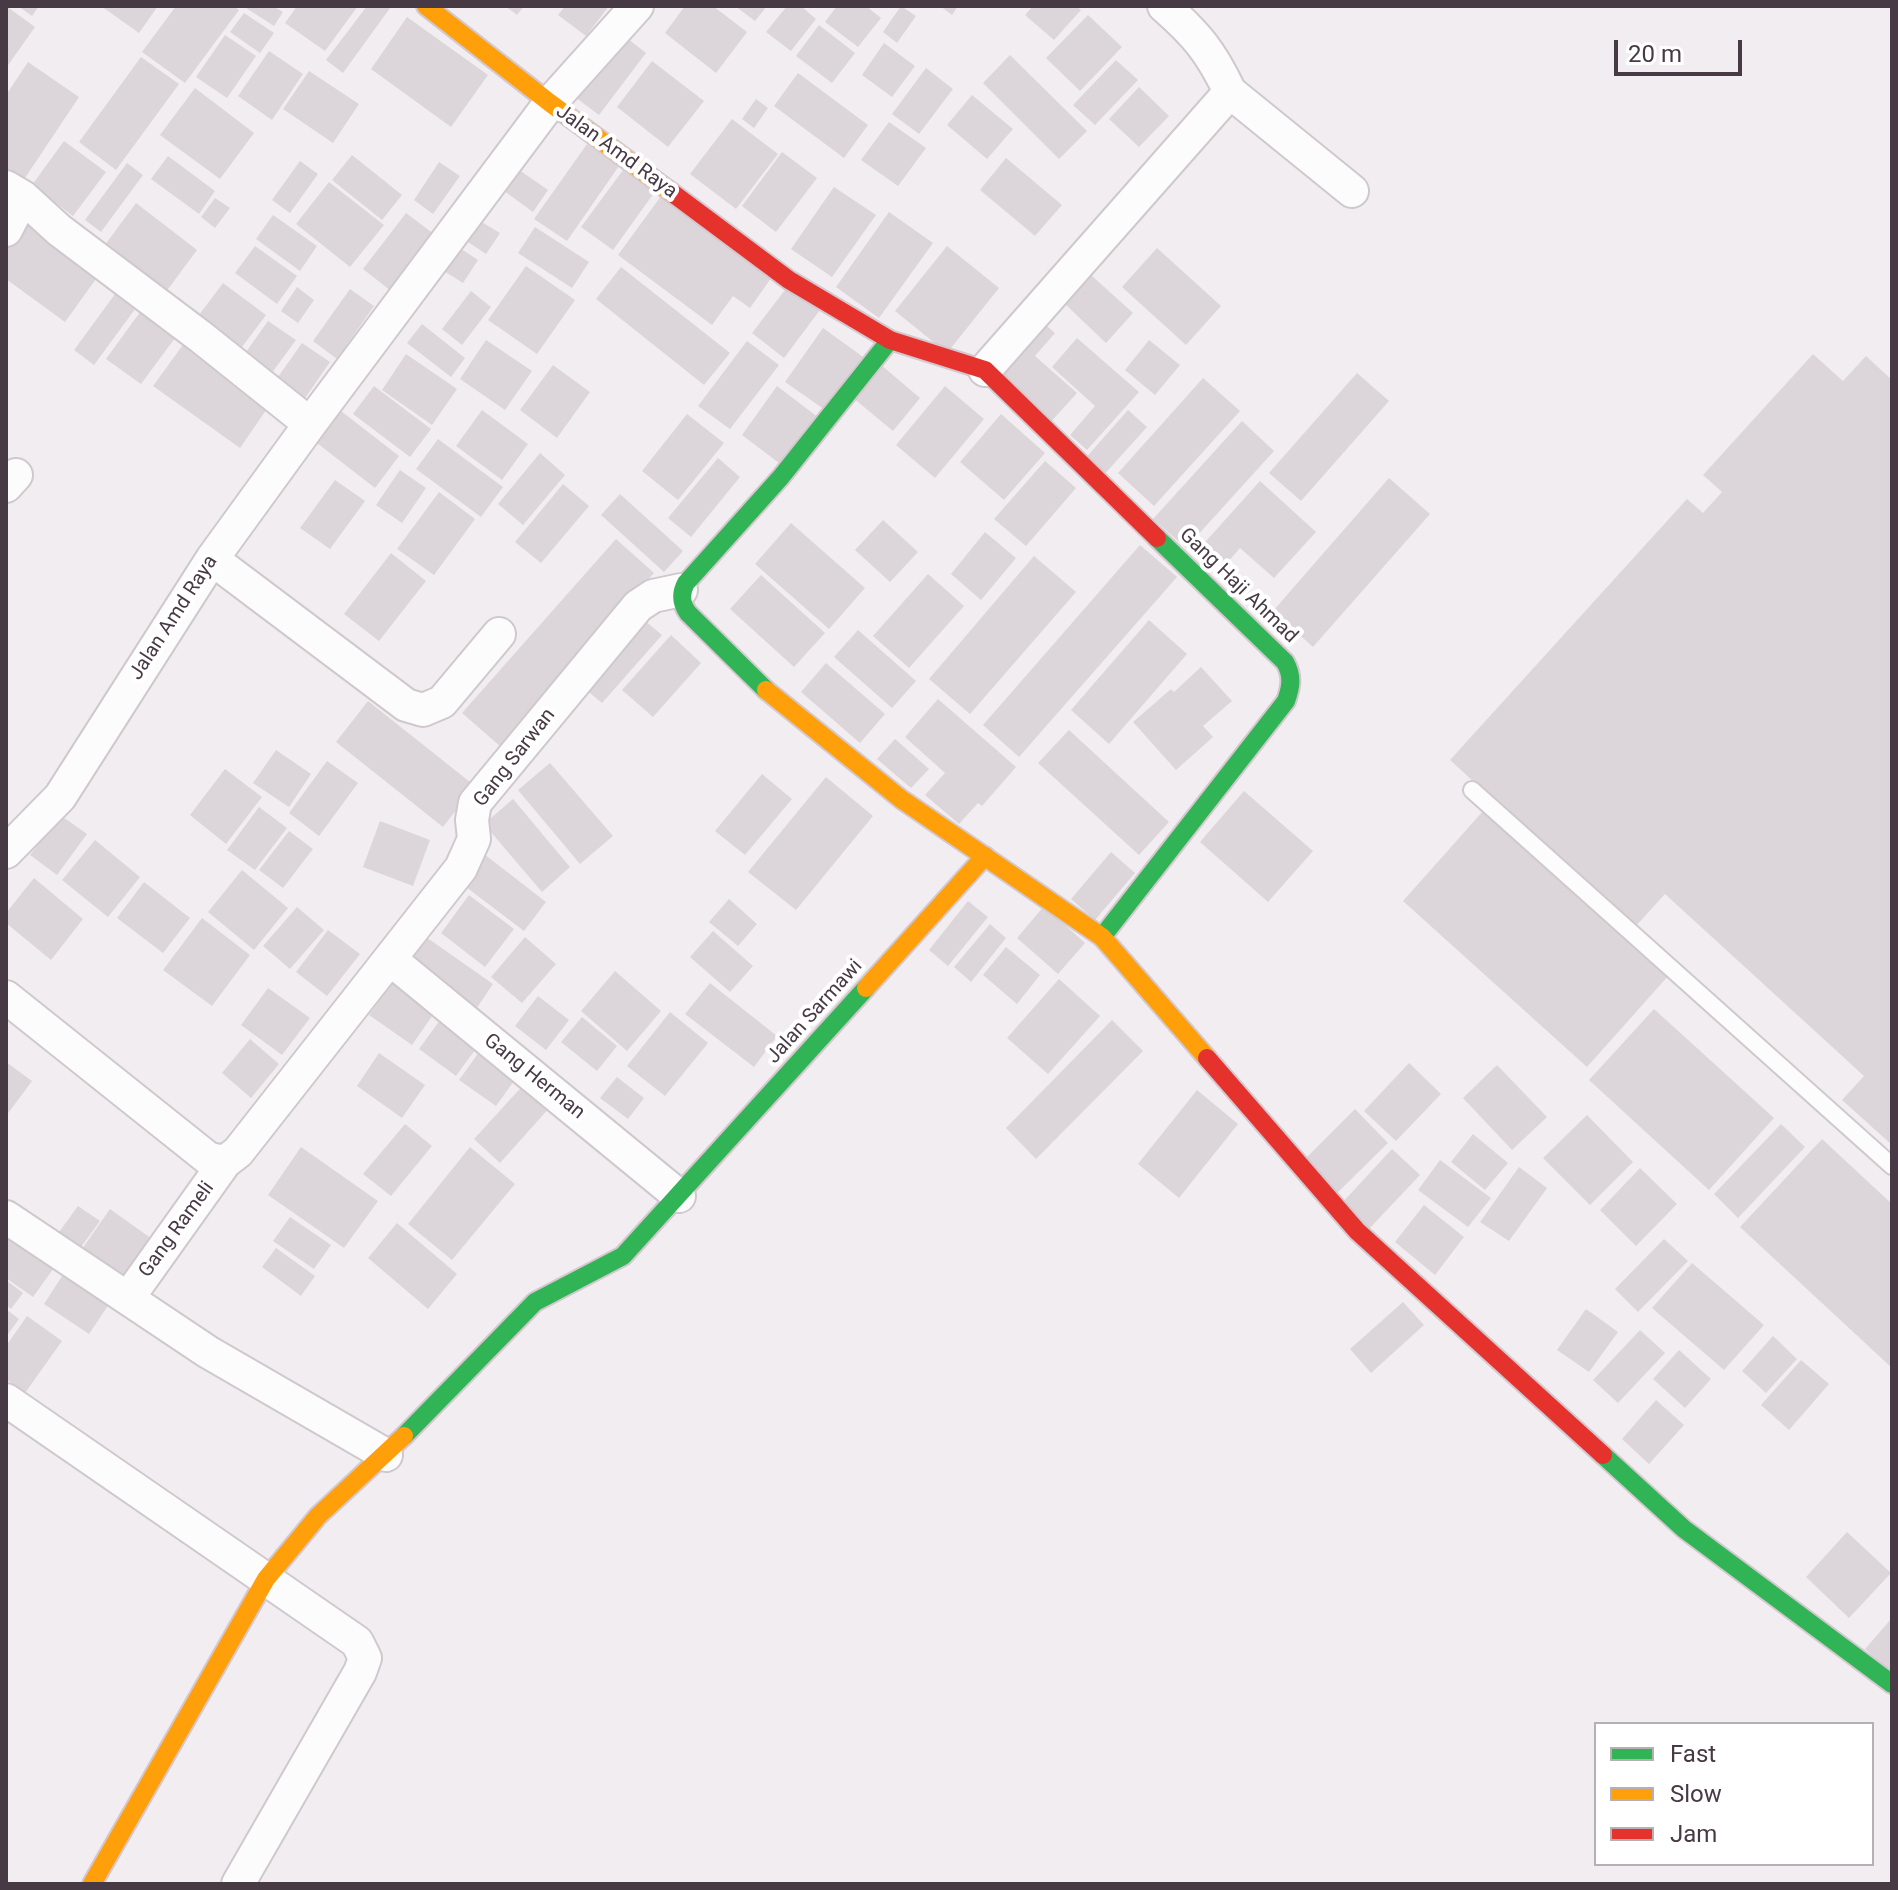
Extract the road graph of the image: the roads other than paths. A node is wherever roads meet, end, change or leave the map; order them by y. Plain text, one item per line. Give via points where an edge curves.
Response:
1 (426, 6) edge
2 (637, 6) edge
3 (1164, 6) edge
4 (1230, 92) junction
5 (550, 103) junction
6 (1352, 191) dead end
7 (15, 192) edge
8 (6, 230) edge
9 (890, 340) junction
10 (985, 370) junction
11 (310, 424) junction
12 (212, 559) junction
13 (681, 590) junction
14 (499, 634) dead end
15 (1472, 790) dead end
16 (6, 852) edge
17 (985, 856) junction
18 (1102, 937) junction
19 (390, 959) junction
20 (6, 997) edge
21 (225, 1162) junction
22 (1892, 1166) edge
23 (679, 1196) junction
24 (6, 1217) edge
25 (128, 1298) junction
26 (6, 1400) edge
27 (386, 1455) junction
28 (266, 1579) junction
29 (1892, 1684) edge
30 (94, 1883) edge
31 (238, 1884) edge

1 - 5 street
2 - 5 street
3 - 4 street via 1215,59
4 - 6 street
4 - 10 street
5 - 9 street, Jalan Amd Raya via 789,280
5 - 11 street, Jalan Amd Raya
7 - 8 street
7 - 11 street
9 - 10 street, Jalan Amd Raya
9 - 13 street via 781,477
10 - 18 street, Gang Haji Ahmad via 1292,673 1286,701
11 - 12 street, Jalan Amd Raya
12 - 14 street via 406,705 423,710 442,702
12 - 16 street, Jalan Amd Raya via 60,797
13 - 17 street via 682,606 761,686 901,799
13 - 19 street, Gang Sarwan via 653,596 638,606 475,803 472,848
15 - 22 lane
17 - 18 street
17 - 23 street, Jalan Sarmawi
18 - 29 street via 1357,1231 1684,1529
19 - 21 street, Gang Sarwan
19 - 23 street, Gang Herman
20 - 21 street via 209,1159
21 - 25 street, Gang Rameli
23 - 27 street, Jalan Sarmawi via 623,1256 535,1302
24 - 25 street
25 - 27 street via 208,1352
26 - 28 street
27 - 28 street, Jalan Sarmawi via 318,1516
28 - 30 street, Jalan Sarmawi
28 - 31 street via 357,1642 365,1658

